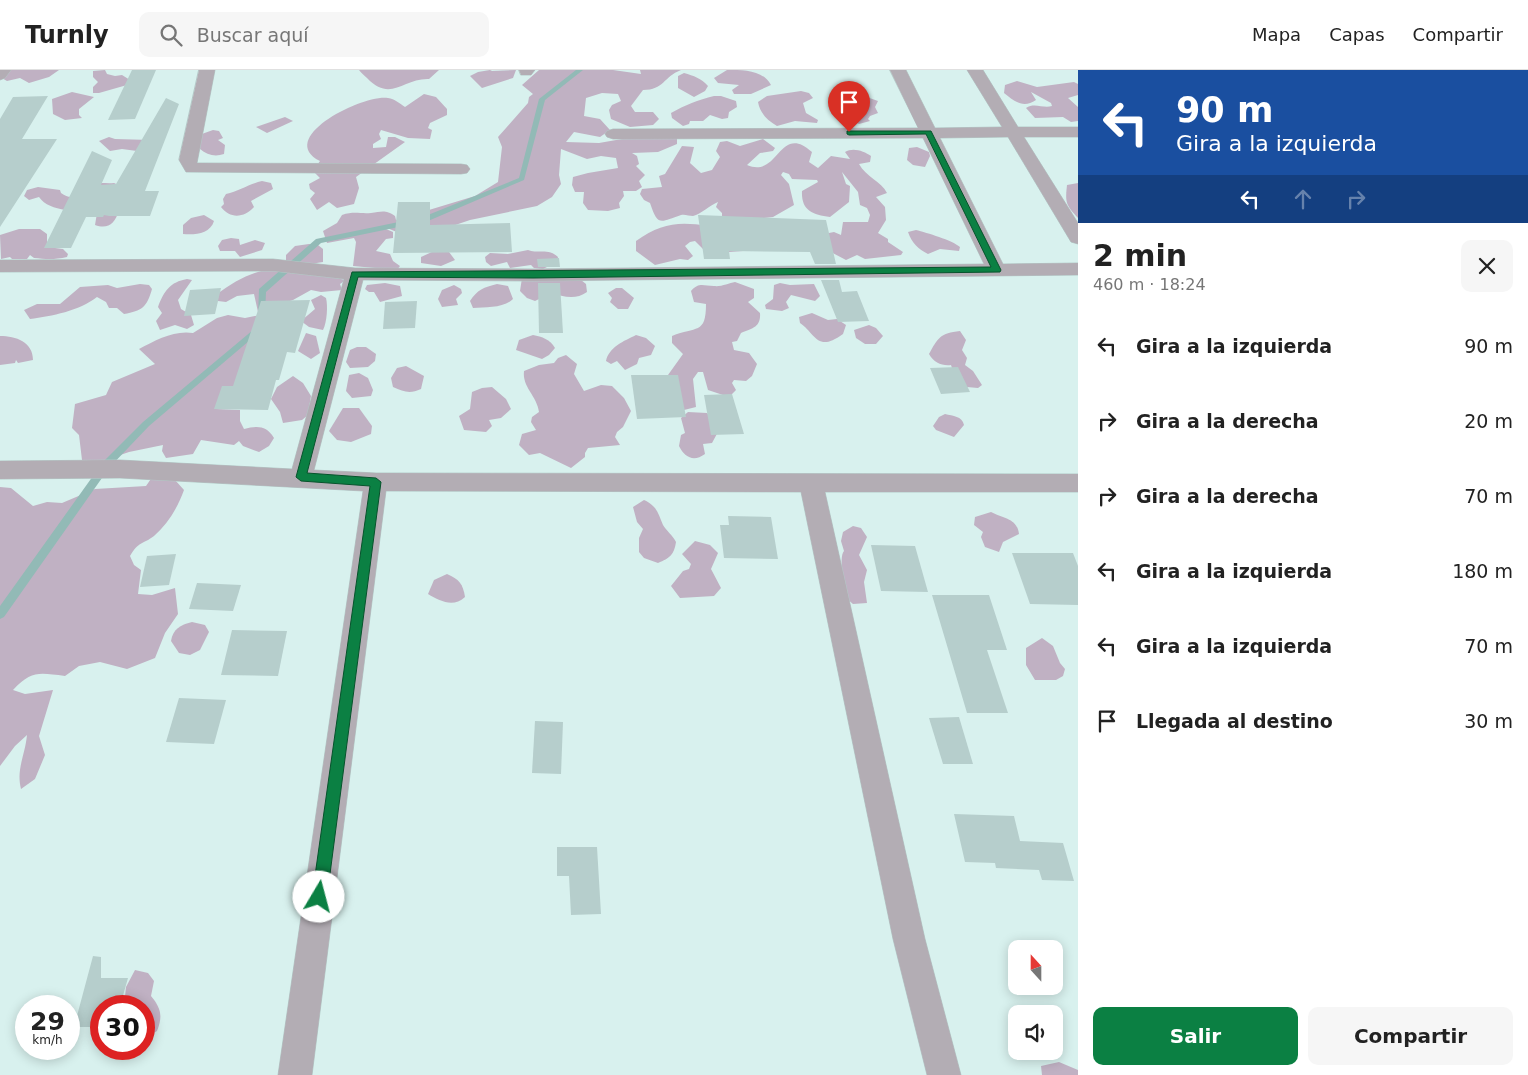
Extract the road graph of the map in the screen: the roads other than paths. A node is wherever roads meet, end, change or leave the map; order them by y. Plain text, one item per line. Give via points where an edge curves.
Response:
1 (3, 70) edge
2 (207, 70) edge
3 (898, 70) edge
4 (975, 70) edge
5 (0, 75) edge
6 (928, 132) junction
7 (1078, 132) edge
8 (1013, 133) junction
9 (612, 134) dead end
10 (461, 168) dead end
11 (1078, 238) edge
12 (0, 266) edge
13 (1078, 269) edge
14 (997, 270) junction
15 (355, 274) junction
16 (0, 470) edge
17 (301, 477) junction
18 (376, 482) junction
19 (811, 482) junction
20 (1078, 483) edge
21 (295, 1075) edge
22 (944, 1075) edge

1 - 5 street
2 - 10 street via 187,160 192,168
3 - 6 street
4 - 8 street
6 - 8 street
6 - 9 street
6 - 14 street
7 - 8 street
8 - 11 street
12 - 15 street via 273,265
13 - 14 street
14 - 15 street
15 - 17 street
16 - 17 street via 120,469
17 - 18 street
18 - 19 street
18 - 21 street
19 - 20 street
19 - 22 street via 909,939

